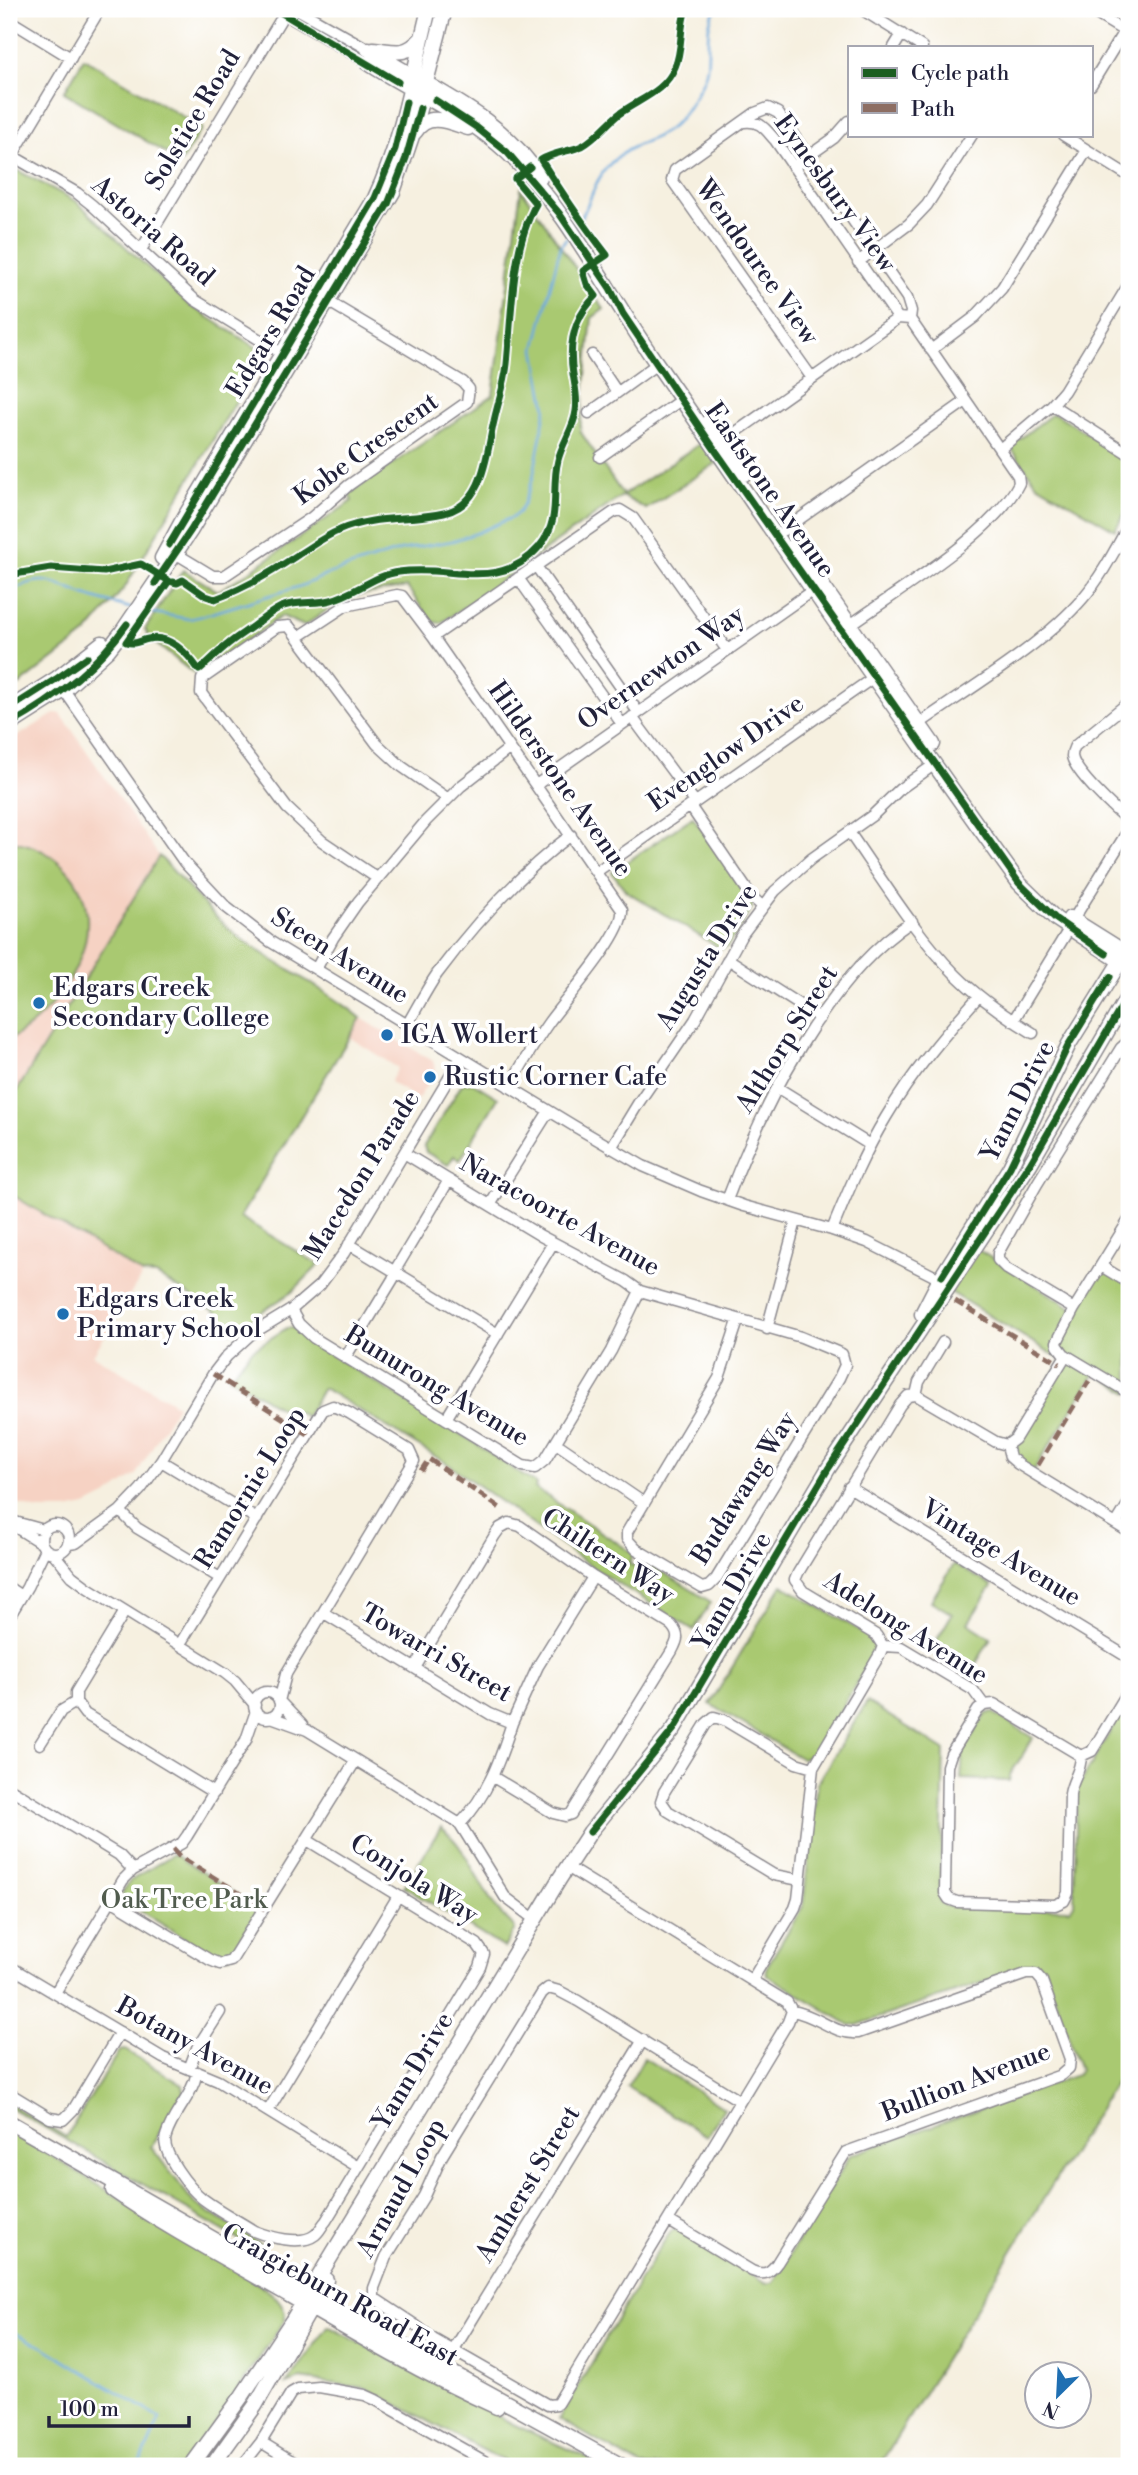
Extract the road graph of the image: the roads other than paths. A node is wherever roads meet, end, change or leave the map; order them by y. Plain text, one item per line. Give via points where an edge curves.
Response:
1 (100, 9) edge
2 (297, 9) edge
3 (429, 9) edge
4 (444, 9) edge
5 (862, 9) edge
6 (1088, 9) edge
7 (279, 11) edge
8 (9, 20) edge
9 (1127, 27) edge
10 (902, 34) junction
11 (421, 39) junction
12 (895, 46) edge
13 (920, 46) edge
14 (368, 56) junction
15 (71, 58) junction
16 (1092, 83) edge
17 (418, 86) junction
18 (744, 122) junction
19 (848, 122) edge
20 (412, 136) junction
21 (971, 136) edge
22 (1065, 136) edge
23 (495, 141) junction
24 (1087, 150) junction
25 (10, 155) edge
26 (809, 156) junction
27 (793, 167) junction
28 (1129, 176) edge
29 (559, 214) junction
30 (141, 250) junction
31 (874, 250) junction
32 (858, 262) junction
33 (1129, 284) edge
34 (610, 288) junction
35 (329, 302) junction
36 (904, 319) junction
37 (931, 350) junction
38 (592, 355) dead end
39 (288, 357) junction
40 (657, 364) junction
41 (812, 379) junction
42 (617, 392) junction
43 (686, 397) junction
44 (966, 401) junction
45 (1052, 405) junction
46 (589, 413) dead end
47 (718, 445) junction
48 (1000, 449) junction
49 (1129, 454) edge
50 (600, 457) dead end
51 (1129, 525) edge
52 (780, 533) junction
53 (175, 553) junction
54 (536, 566) junction
55 (518, 578) junction
56 (817, 587) junction
57 (148, 588) junction
58 (846, 628) junction
59 (299, 636) junction
60 (433, 637) junction
61 (727, 650) junction
62 (878, 674) junction
63 (60, 685) junction
64 (1129, 702) edge
65 (9, 709) edge
66 (631, 718) junction
67 (9, 725) edge
68 (915, 727) junction
69 (510, 748) junction
70 (939, 762) junction
71 (536, 785) junction
72 (447, 798) junction
73 (692, 804) junction
74 (1129, 821) edge
75 (1129, 829) edge
76 (849, 832) junction
77 (571, 835) junction
78 (596, 872) junction
79 (377, 878) junction
80 (762, 906) junction
81 (912, 921) junction
82 (1071, 925) junction
83 (1127, 957) edge
84 (728, 960) junction
85 (316, 970) junction
86 (1129, 994) edge
87 (979, 996) junction
88 (820, 1018) junction
89 (1013, 1021) junction
90 (407, 1025) junction
91 (1033, 1033) dead end
92 (1129, 1041) edge
93 (461, 1058) junction
94 (509, 1087) junction
95 (778, 1088) junction
96 (549, 1111) junction
97 (870, 1145) junction
98 (611, 1148) junction
99 (404, 1153) junction
100 (449, 1180) junction
101 (727, 1200) junction
102 (490, 1205) junction
103 (1129, 1220) edge
104 (796, 1221) junction
105 (832, 1230) junction
106 (553, 1243) junction
107 (349, 1244) junction
108 (1101, 1266) junction
109 (396, 1272) junction
110 (940, 1279) junction
111 (1129, 1283) edge
112 (640, 1291) junction
113 (1074, 1309) junction
114 (291, 1310) junction
115 (738, 1321) junction
116 (767, 1329) junction
117 (498, 1334) junction
118 (943, 1342) dead end
119 (1062, 1351) junction
120 (345, 1358) junction
121 (898, 1363) junction
122 (1129, 1393) edge
123 (916, 1395) junction
124 (446, 1419) junction
125 (556, 1443) junction
126 (1007, 1445) junction
127 (161, 1461) junction
128 (849, 1487) junction
129 (644, 1503) junction
130 (1129, 1503) edge
131 (120, 1511) junction
132 (257, 1518) junction
133 (9, 1521) edge
134 (100, 1524) junction
135 (1116, 1524) junction
136 (44, 1530) junction
137 (68, 1531) junction
138 (1129, 1532) edge
139 (68, 1546) junction
140 (47, 1548) junction
141 (593, 1577) junction
142 (220, 1578) junction
143 (80, 1582) junction
144 (9, 1588) edge
145 (21, 1596) junction
146 (125, 1611) junction
147 (324, 1613) junction
148 (9, 1617) edge
149 (180, 1644) junction
150 (883, 1646) junction
151 (1129, 1658) edge
152 (415, 1668) junction
153 (286, 1674) junction
154 (235, 1681) junction
155 (1129, 1690) edge
156 (265, 1693) junction
157 (76, 1702) junction
158 (280, 1702) junction
159 (984, 1705) junction
160 (255, 1708) junction
161 (270, 1718) junction
162 (512, 1723) junction
163 (307, 1730) junction
164 (246, 1740) junction
165 (40, 1744) dead end
166 (1081, 1756) junction
167 (356, 1760) junction
168 (813, 1768) junction
169 (493, 1777) junction
170 (10, 1791) edge
171 (214, 1793) junction
172 (460, 1824) junction
173 (307, 1840) junction
174 (567, 1867) junction
175 (133, 1870) junction
176 (800, 1880) junction
177 (398, 1896) junction
178 (111, 1900) junction
179 (534, 1919) junction
180 (9, 1966) edge
181 (752, 1980) junction
182 (55, 1993) junction
183 (792, 2011) junction
184 (220, 2012) dead end
185 (120, 2032) junction
186 (643, 2040) junction
187 (193, 2071) junction
188 (9, 2093) edge
189 (740, 2101) junction
190 (268, 2111) junction
191 (9, 2122) edge
192 (358, 2167) junction
193 (669, 2221) junction
194 (323, 2277) junction
195 (283, 2285) junction
196 (309, 2301) junction
197 (328, 2312) junction
198 (297, 2322) junction
199 (453, 2351) junction
200 (261, 2442) junction
201 (191, 2466) edge
202 (212, 2466) edge
203 (242, 2466) edge
204 (300, 2466) edge
205 (493, 2466) edge
206 (622, 2466) edge

1 - 15 street
2 - 14 street
3 - 11 street, Edgars Road
4 - 17 street, Edgars Road
5 - 10 street
6 - 9 street
7 - 14 street
7 - 30 street, Solstice Road
8 - 15 street
9 - 16 street
10 - 12 street
10 - 13 street
11 - 14 street via 403,52
11 - 17 street, Edgars Road
14 - 17 street, Eaststone Avenue
15 - 25 street
17 - 20 street, Edgars Road
17 - 23 street, Eaststone Avenue
17 - 29 street, Eaststone Avenue via 487,121 509,138 532,165
17 - 39 street, Edgars Road via 379,190
18 - 26 street, Eynesbury View via 761,110 772,109
18 - 27 street, Eynesbury View via 762,125
18 - 41 street, Wendouree View via 675,170 672,180
19 - 26 street
20 - 23 street via 421,123 432,119
20 - 35 street, Edgars Road via 388,204
21 - 31 street via 927,205
22 - 24 street
23 - 29 street, Eaststone Avenue
24 - 28 street
24 - 37 street via 997,294
25 - 30 street, Astoria Road via 76,193
26 - 27 street
26 - 31 street, Eynesbury View
27 - 32 street, Eynesbury View
29 - 34 street, Eaststone Avenue
30 - 39 street, Astoria Road via 195,300
31 - 32 street
31 - 36 street, Eynesbury View via 906,298 911,310
32 - 36 street, Eynesbury View
33 - 45 street
34 - 40 street, Eaststone Avenue
34 - 43 street, Eaststone Avenue
35 - 39 street, Edgars Road
35 - 53 street, Kobe Crescent via 463,382 469,389 467,402 232,572 213,576
36 - 37 street, Eynesbury View
36 - 41 street
37 - 44 street, Eynesbury View
38 - 42 street
39 - 53 street, Edgars Road
39 - 57 street, Edgars Road
40 - 42 street
40 - 43 street, Eaststone Avenue
41 - 47 street
42 - 46 street
43 - 47 street, Eaststone Avenue
43 - 50 street
44 - 48 street, Eynesbury View
44 - 52 street
45 - 48 street
45 - 49 street
47 - 52 street, Eaststone Avenue
48 - 58 street, Eynesbury View via 1019,479 1000,508 963,545
51 - 68 street via 1094,584 1065,617
52 - 56 street, Eaststone Avenue
53 - 57 street, Edgars Road
54 - 55 street
54 - 61 street via 614,512 625,512
54 - 66 street
55 - 60 street
55 - 66 street
56 - 58 street, Eaststone Avenue
56 - 61 street, Overnewton Way
57 - 63 street, Edgars Road via 118,631
58 - 62 street, Eaststone Avenue
59 - 60 street, Hilderstone Avenue via 345,606 400,595
59 - 72 street via 377,744
59 - 79 street via 289,626 277,627 205,677 201,693 287,808 322,841
60 - 69 street, Hilderstone Avenue
61 - 66 street, Overnewton Way
62 - 68 street, Eaststone Avenue
62 - 73 street, Evenglow Drive
63 - 65 street, Edgars Road
63 - 67 street, Edgars Road
63 - 85 street, Steen Avenue via 203,884 249,926
64 - 74 street via 1073,750 1086,778
66 - 71 street, Overnewton Way
66 - 73 street
68 - 70 street, Eaststone Avenue
69 - 71 street, Hilderstone Avenue
69 - 72 street
70 - 76 street, Augusta Drive
70 - 82 street, Eaststone Avenue via 964,789 1024,875
70 - 82 street, Eaststone Avenue via 1019,883 1056,919
71 - 77 street, Hilderstone Avenue
72 - 79 street
73 - 78 street, Evenglow Drive
73 - 80 street
75 - 82 street
76 - 80 street, Augusta Drive via 786,879
76 - 81 street
77 - 78 street, Hilderstone Avenue
77 - 90 street via 505,893 437,975
78 - 94 street, Hilderstone Avenue via 622,910 621,921
79 - 85 street via 346,918
80 - 84 street, Augusta Drive
81 - 87 street
81 - 88 street, Althorp Street via 853,973
82 - 83 street
82 - 89 street
83 - 110 street, Yann Drive via 1069,1045 1010,1167
84 - 88 street
84 - 98 street, Augusta Drive via 685,1036
85 - 90 street, Steen Avenue
86 - 121 street, Yann Drive via 1030,1164
87 - 89 street
87 - 97 street via 909,1082
88 - 95 street, Althorp Street
89 - 91 street
90 - 93 street, Steen Avenue
92 - 113 street via 998,1253 1007,1269
93 - 94 street, Steen Avenue
93 - 99 street, Macedon Parade
94 - 96 street, Steen Avenue
95 - 97 street
95 - 101 street, Althorp Street
96 - 98 street, Steen Avenue
96 - 102 street
97 - 105 street
98 - 101 street, Steen Avenue
99 - 100 street, Naracoorte Avenue
99 - 107 street, Macedon Parade
100 - 102 street, Naracoorte Avenue
100 - 109 street
101 - 104 street, Steen Avenue
102 - 106 street, Naracoorte Avenue
103 - 108 street
104 - 105 street, Steen Avenue
104 - 116 street
105 - 110 street, Steen Avenue via 867,1242
106 - 112 street, Naracoorte Avenue
106 - 117 street
107 - 109 street
107 - 114 street, Macedon Parade via 320,1285
108 - 111 street
108 - 113 street
109 - 117 street
109 - 120 street
110 - 121 street, Yann Drive
112 - 115 street, Naracoorte Avenue
112 - 125 street, Bunurong Avenue via 624,1329
113 - 119 street via 1058,1338
114 - 120 street, Bunurong Avenue via 304,1330
114 - 127 street, Macedon Parade via 250,1335 227,1356
115 - 116 street, Budawang Way
115 - 129 street, Budawang Way via 719,1378
116 - 129 street, Budawang Way via 834,1349 842,1354 845,1365 713,1583 698,1586 630,1544 626,1532
117 - 124 street
118 - 123 street
119 - 122 street
119 - 126 street via 1015,1439
120 - 124 street, Bunurong Avenue
121 - 174 street, Yann Drive via 828,1469 674,1729
123 - 126 street
123 - 128 street, Adelong Avenue via 902,1402
124 - 125 street, Bunurong Avenue via 528,1468 540,1466
125 - 129 street
126 - 135 street via 1015,1463
127 - 131 street, Macedon Parade
127 - 132 street
128 - 150 street, Adelong Avenue via 795,1580 803,1591 876,1635
128 - 151 street, Vintage Avenue
130 - 135 street
131 - 134 street, Macedon Parade
131 - 142 street via 137,1528
132 - 142 street, Ramornie Loop
132 - 147 street, Ramornie Loop via 329,1407 349,1413 412,1455 411,1468
133 - 136 street
133 - 140 street
134 - 137 street, Macedon Parade
134 - 139 street, Macedon Parade
135 - 138 street
136 - 137 street via 53,1524
136 - 140 street
137 - 139 street
139 - 140 street via 61,1552
139 - 143 street
140 - 143 street
140 - 145 street
141 - 152 street, Chiltern Way via 520,1526 504,1524
141 - 162 street via 533,1676
141 - 169 street, Chiltern Way via 671,1625 677,1643 571,1814 553,1813
142 - 149 street, Ramornie Loop
143 - 146 street
144 - 145 street
145 - 148 street
146 - 149 street
146 - 157 street via 76,1692
147 - 152 street, Towarri Street
147 - 153 street, Ramornie Loop
149 - 154 street
150 - 159 street, Adelong Avenue via 901,1647 973,1690
150 - 168 street
152 - 162 street, Towarri Street
153 - 156 street, Ramornie Loop
153 - 158 street, Ramornie Loop
154 - 156 street
154 - 160 street
155 - 166 street via 1092,1751
156 - 158 street
156 - 160 street via 258,1696
157 - 165 street via 61,1711
157 - 171 street via 85,1714
158 - 161 street via 278,1712
158 - 163 street
159 - 166 street, Adelong Avenue via 994,1704
159 - 166 street via 947,1766 945,1893 952,1901 1055,1905 1064,1901 1071,1788 1081,1768
160 - 161 street
160 - 164 street
161 - 163 street
161 - 164 street
162 - 169 street, Towarri Street
163 - 167 street
164 - 171 street
167 - 172 street
167 - 173 street
168 - 176 street
168 - 176 street via 714,1717 661,1801 668,1811 774,1875
169 - 172 street, Towarri Street
170 - 175 street via 119,1855
171 - 175 street via 182,1843
172 - 179 street via 505,1897
173 - 177 street, Conjola Way
173 - 178 street via 227,1964 210,1960
174 - 179 street, Yann Drive
174 - 181 street, Bullion Avenue
175 - 178 street
176 - 181 street via 795,1908
177 - 190 street
177 - 192 street, Conjola Way via 477,1944 484,1954
178 - 182 street
179 - 194 street, Yann Drive via 359,2207 348,2237
180 - 182 street, Botany Avenue
181 - 183 street, Bullion Avenue via 787,2002
182 - 185 street, Botany Avenue
183 - 189 street, Arnaud Loop
183 - 193 street, Bullion Avenue via 813,2015 842,2033 858,2033 1031,1973 1042,1981 1070,2064 1061,2074 846,2152 767,2273 752,2271
184 - 187 street via 197,2048
185 - 187 street, Botany Avenue
185 - 188 street via 63,2120 50,2119
186 - 189 street, Arnaud Loop
186 - 199 street, Amherst Street
186 - 199 street, Arnaud Loop via 548,1988 442,2156 424,2196 383,2262 373,2293 377,2301
187 - 190 street, Botany Avenue
187 - 192 street, Conjola Way via 192,2092 166,2133 166,2152 202,2199 254,2231 298,2240 311,2237 326,2221
189 - 193 street, Arnaud Loop
190 - 192 street, Botany Avenue
191 - 195 street, Craigieburn Road East
193 - 199 street, Arnaud Loop via 557,2404 548,2405
194 - 195 street
194 - 196 street, Yann Drive
194 - 197 street
195 - 196 street, Craigieburn Road East
195 - 198 street
196 - 197 street, Craigieburn Road East
196 - 198 street, Yann Drive
197 - 198 street
197 - 206 street, Craigieburn Road East via 466,2393
198 - 201 street
198 - 202 street via 255,2406
200 - 203 street
200 - 204 street
200 - 205 street via 291,2393 319,2387 365,2395

